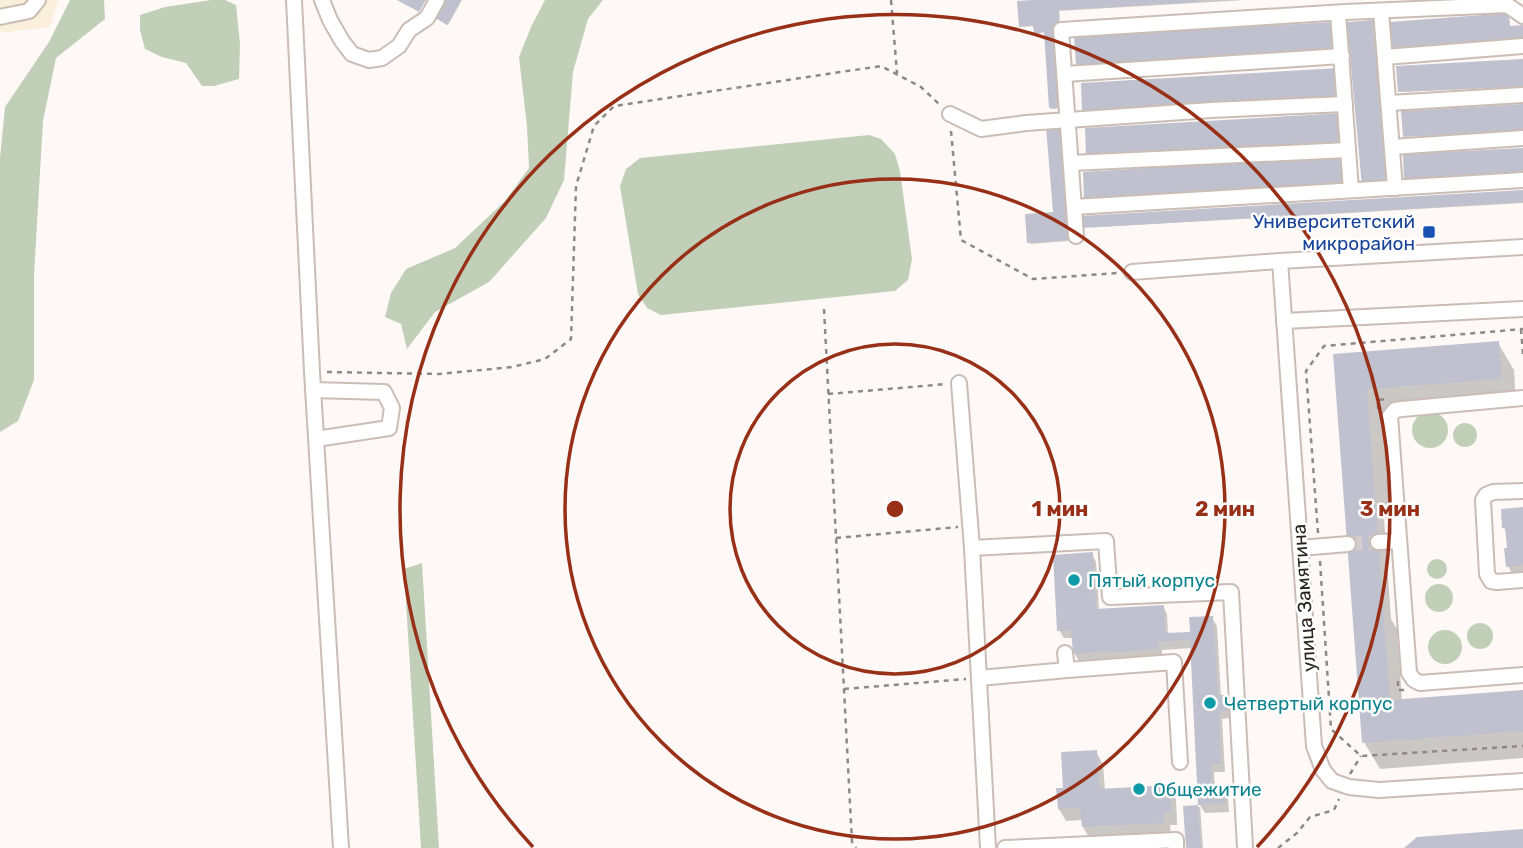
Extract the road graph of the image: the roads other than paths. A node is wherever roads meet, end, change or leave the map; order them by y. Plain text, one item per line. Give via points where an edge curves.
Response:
1 (38, 0) edge
2 (294, 0) edge
3 (322, 0) edge
4 (437, 0) edge
5 (1381, 11) junction
6 (1338, 13) junction
7 (1523, 16) edge
8 (0, 17) edge
9 (1523, 46) edge
10 (1342, 56) junction
11 (1385, 57) junction
12 (1065, 74) junction
13 (1523, 95) edge
14 (1389, 103) junction
15 (1345, 104) junction
16 (950, 114) road end
17 (1069, 120) junction
18 (1523, 138) edge
19 (1392, 147) junction
20 (1348, 149) junction
21 (1072, 163) junction
22 (1523, 180) edge
23 (1395, 188) junction
24 (1351, 190) junction
25 (1074, 207) junction
26 (1076, 236) dead end
27 (1523, 247) edge
28 (1280, 261) junction
29 (1132, 272) road end
30 (1523, 309) edge
31 (1284, 321) junction
32 (960, 383) road end
33 (313, 390) junction
34 (1523, 398) edge
35 (316, 439) junction
36 (1523, 491) edge
37 (1399, 541) junction
38 (1378, 542) tunnel mouth
39 (1348, 544) tunnel mouth
40 (972, 548) junction
41 (1300, 548) junction
42 (1523, 580) edge
43 (1065, 653) dead end
44 (1067, 670) junction
45 (1523, 675) edge
46 (979, 678) junction
47 (1180, 762) dead end
48 (1523, 781) edge
49 (341, 848) edge
50 (988, 848) edge
51 (1005, 848) edge
52 (1176, 848) edge
53 (1245, 848) edge

1 - 8 street via 29,11
2 - 33 street
3 - 4 street via 352,54 369,60 382,58 399,46
5 - 6 street
5 - 7 street via 1507,5
5 - 11 street
6 - 10 street
6 - 12 street via 1061,30
9 - 11 street
10 - 12 street
10 - 15 street
11 - 14 street
12 - 17 street
13 - 14 street
14 - 19 street
15 - 17 street
15 - 20 street
16 - 17 street via 981,129
17 - 21 street
18 - 19 street
19 - 23 street
20 - 21 street
20 - 24 street
21 - 25 street
22 - 23 street
23 - 24 street
24 - 25 street
25 - 26 street
27 - 28 street
28 - 29 street
28 - 31 street, улица Замятина
30 - 31 street
31 - 41 street, улица Замятина
32 - 40 street
33 - 35 street
33 - 35 street via 384,392 392,408 389,428
34 - 37 street via 1395,410 1390,416
35 - 49 street
36 - 42 street via 1493,492 1483,500 1487,574 1491,581
37 - 38 street
37 - 45 street via 1409,673 1414,680
39 - 41 street
40 - 46 street
40 - 53 street via 1106,541 1110,597 1231,592
41 - 48 street, улица Замятина via 1314,746 1332,781 1349,788 1379,790
43 - 44 street
44 - 46 street
44 - 47 street via 1174,662
46 - 50 street
51 - 52 street via 1176,840

